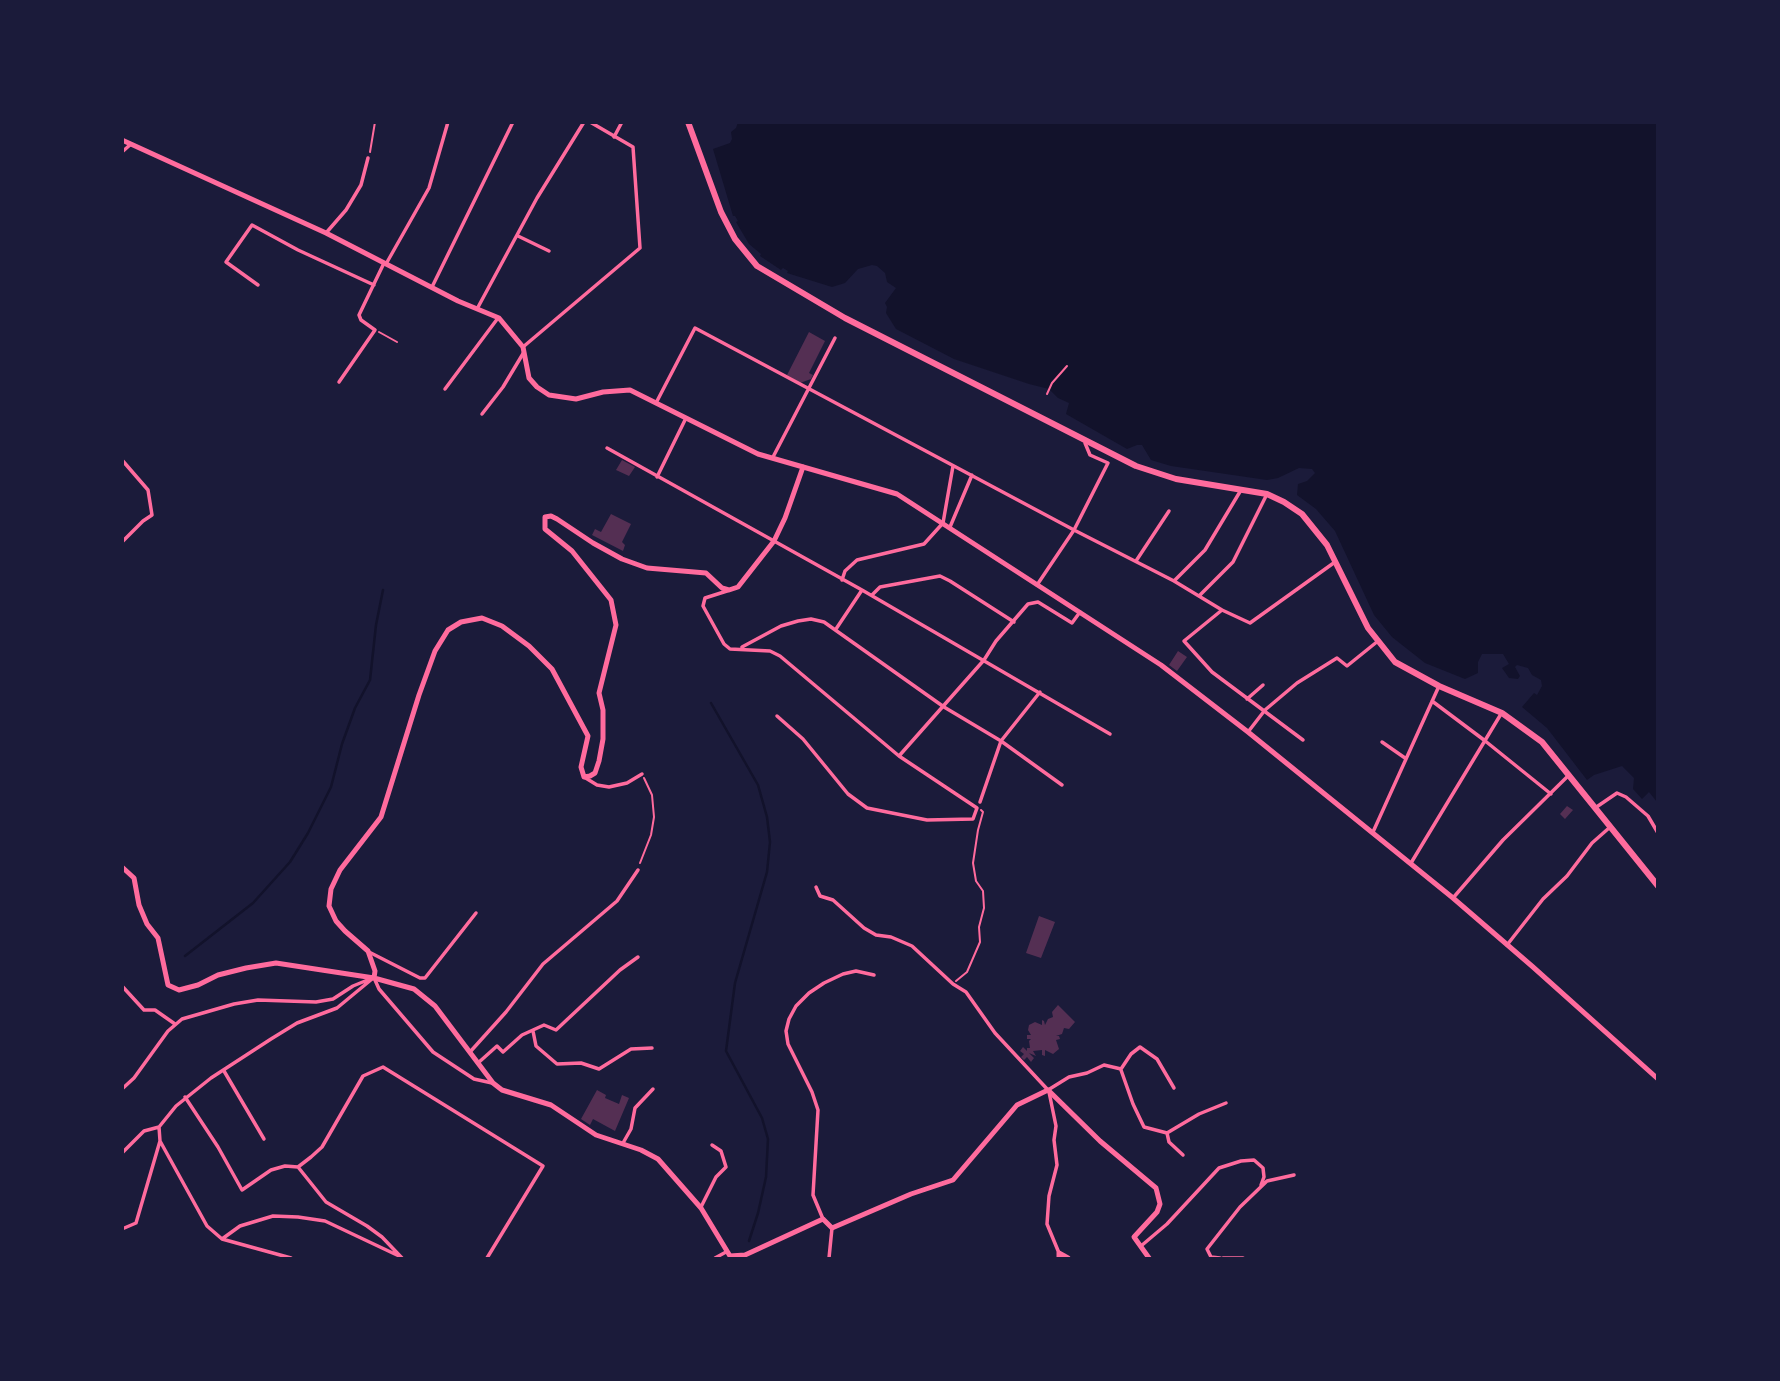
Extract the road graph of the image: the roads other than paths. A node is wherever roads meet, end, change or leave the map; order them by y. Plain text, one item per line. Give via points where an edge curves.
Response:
1 (448, 122) edge
2 (513, 122) edge
3 (584, 122) edge
4 (590, 122) edge
5 (622, 122) edge
6 (688, 122) edge
7 (614, 137) junction
8 (122, 140) edge
9 (131, 144) junction
10 (122, 152) edge
11 (368, 158) road end
12 (326, 233) junction
13 (518, 236) junction
14 (549, 251) dead end
15 (385, 263) junction
16 (258, 285) dead end
17 (374, 285) junction
18 (432, 287) junction
19 (477, 309) junction
20 (499, 318) junction
21 (835, 338) dead end
22 (524, 349) junction
23 (339, 382) dead end
24 (445, 389) dead end
25 (809, 389) junction
26 (656, 402) junction
27 (482, 414) dead end
28 (686, 418) junction
29 (1083, 437) junction
30 (607, 448) dead end
31 (772, 459) junction
32 (122, 460) edge
33 (953, 466) junction
34 (803, 467) junction
35 (972, 475) junction
36 (657, 477) junction
37 (1242, 489) junction
38 (1267, 495) junction
39 (1170, 511) dead end
40 (946, 525) junction
41 (1074, 530) junction
42 (774, 541) junction
43 (122, 542) edge
44 (1136, 562) junction
45 (1335, 562) junction
46 (842, 580) junction
47 (1174, 581) junction
48 (1037, 585) junction
49 (729, 590) junction
50 (862, 590) junction
51 (1200, 595) junction
52 (871, 596) junction
53 (1222, 610) junction
54 (1080, 612) junction
55 (1014, 622) junction
56 (836, 629) junction
57 (1378, 640) junction
58 (740, 648) junction
59 (984, 660) junction
60 (1263, 685) dead end
61 (1439, 686) junction
62 (1040, 692) junction
63 (1247, 699) junction
64 (1432, 701) junction
65 (944, 707) junction
66 (1265, 710) junction
67 (1502, 713) junction
68 (777, 716) dead end
69 (1248, 732) junction
70 (1110, 734) dead end
71 (1303, 740) dead end
72 (1484, 740) junction
73 (1001, 741) junction
74 (1382, 742) dead end
75 (899, 756) junction
76 (1405, 758) junction
77 (642, 774) road end
78 (1569, 775) junction
79 (584, 777) junction
80 (1062, 785) dead end
81 (1551, 794) junction
82 (980, 802) dead end
83 (1595, 808) junction
84 (1611, 827) junction
85 (1373, 832) junction
86 (1657, 833) edge
87 (1410, 863) junction
88 (122, 867) edge
89 (638, 870) road end
90 (1657, 886) edge
91 (816, 887) dead end
92 (1453, 898) junction
93 (476, 913) dead end
94 (1507, 945) junction
95 (368, 951) junction
96 (638, 957) dead end
97 (874, 975) dead end
98 (374, 978) junction
99 (122, 986) edge
100 (175, 1024) junction
101 (532, 1031) junction
102 (652, 1048) dead end
103 (470, 1052) junction
104 (478, 1063) junction
105 (1121, 1069) junction
106 (224, 1071) junction
107 (1657, 1079) edge
108 (493, 1083) junction
109 (653, 1088) dead end
110 (1174, 1088) dead end
111 (122, 1089) edge
112 (1048, 1090) junction
113 (185, 1097) junction
114 (1226, 1103) dead end
115 (159, 1127) junction
116 (1167, 1133) junction
117 (264, 1139) dead end
118 (160, 1141) junction
119 (623, 1143) junction
120 (712, 1145) dead end
121 (122, 1153) edge
122 (1183, 1155) dead end
123 (298, 1167) junction
124 (1294, 1175) dead end
125 (1261, 1185) junction
126 (701, 1208) junction
127 (822, 1219) junction
128 (832, 1228) junction
129 (122, 1229) edge
130 (222, 1239) junction
131 (1140, 1247) junction
132 (726, 1252) junction
133 (1059, 1256) edge
134 (401, 1257) edge
135 (291, 1258) edge
136 (487, 1258) edge
137 (715, 1258) edge
138 (829, 1258) edge
139 (1068, 1258) edge
140 (1149, 1258) edge
141 (1221, 1258) edge
142 (1243, 1258) edge

1 - 15 street via 429,188
2 - 18 street
3 - 13 street
4 - 7 street
5 - 7 street
6 - 29 main road via 721,212 757,266 845,318
7 - 22 street via 633,147 640,248
8 - 9 street
9 - 10 street
9 - 12 street
11 - 12 street via 361,185
12 - 15 street
13 - 14 street
13 - 19 street
15 - 17 street
15 - 18 street
16 - 17 street via 226,262 252,225
17 - 23 street via 359,317 375,330
18 - 19 street
19 - 20 street
20 - 22 street
20 - 24 street
21 - 25 street
22 - 26 street via 529,378 542,392 576,399 630,390
22 - 27 street
25 - 26 street via 695,328
25 - 31 street
25 - 33 street
26 - 28 street
28 - 31 street
28 - 36 street
29 - 37 main road via 1160,475
29 - 41 street via 1090,455 1108,463
30 - 36 street
31 - 34 street
32 - 43 street via 148,490 152,515
33 - 35 street
33 - 40 street
34 - 40 street via 897,494
34 - 42 street
35 - 40 street
35 - 41 street
36 - 42 street
37 - 38 main road
37 - 47 street via 1205,550
38 - 45 main road via 1302,514
38 - 51 street via 1233,562
39 - 44 street
40 - 46 street via 924,544 857,560
40 - 48 street
41 - 44 street
41 - 48 street
42 - 46 street
42 - 49 street via 738,587
44 - 47 street
45 - 53 street via 1250,623
45 - 57 main road
46 - 50 street
47 - 51 street
48 - 54 street
49 - 58 street via 705,598 703,606 724,644
49 - 79 street via 706,573 648,568 622,559 557,519 545,517 545,529 572,551 611,600 616,625 599,693 603,719 600,761 595,773
50 - 52 street
50 - 56 street
51 - 53 street
52 - 55 street via 880,587 940,576
52 - 59 street
53 - 63 street via 1184,641 1212,672
54 - 55 street via 1072,623 1033,602
54 - 69 street via 1161,665
55 - 59 street
56 - 58 street via 811,619 798,621
56 - 65 street
57 - 61 main road via 1395,662
57 - 66 street via 1347,666 1337,658
58 - 75 street via 780,656
59 - 62 street
59 - 65 street
60 - 63 street
61 - 64 street
61 - 67 main road
62 - 70 street
62 - 73 street
63 - 66 street
64 - 72 street
64 - 76 street
65 - 73 street
65 - 75 street
66 - 69 street
66 - 71 street
67 - 72 street
67 - 78 main road via 1542,742
68 - 75 street via 867,808 908,818 973,819 977,808
69 - 85 street
72 - 81 street
72 - 87 street
73 - 80 street
73 - 82 street
74 - 76 street
76 - 85 street
77 - 79 street via 609,787
78 - 81 street
78 - 83 main road
79 - 95 street via 581,767 588,736 552,669 502,625 482,618 448,630 419,695 381,817 331,889 329,906 336,921
81 - 92 street
83 - 84 main road
83 - 86 street via 1617,793 1648,816
84 - 90 main road
84 - 94 street via 1592,843
85 - 87 street
87 - 92 street
88 - 98 street via 134,878 139,905 158,938 168,985 179,990 218,975 276,963
89 - 103 street via 617,901 543,964
91 - 112 street via 820,896 833,900 864,928 912,946 966,992 995,1034
92 - 94 street
93 - 95 street via 425,978
94 - 107 street
95 - 98 street
96 - 101 street via 556,1030 544,1026
97 - 127 street via 856,971 817,988 796,1006 786,1031 818,1110 813,1195
98 - 100 street via 333,999 234,1004
98 - 103 street via 422,995
98 - 106 street via 337,1008 297,1023
98 - 108 street via 433,1052 474,1079
99 - 100 street via 144,1010 155,1010
100 - 111 street
101 - 102 street via 536,1046 557,1064 581,1063 598,1069 631,1049
101 - 104 street via 503,1052 497,1045
103 - 104 street
104 - 108 street
105 - 110 street via 1140,1047 1157,1059
105 - 112 street via 1104,1065
105 - 116 street via 1144,1127
106 - 113 street
106 - 117 street
108 - 119 street via 515,1096 551,1105 596,1135
109 - 119 street via 635,1108
112 - 128 street via 1017,1105 953,1180
112 - 131 street via 1100,1142 1156,1188 1157,1212 1134,1237
112 - 133 street via 1056,1126 1057,1165 1047,1223
113 - 115 street
113 - 123 street via 242,1190 271,1170
114 - 116 street
115 - 118 street
115 - 121 street via 144,1131
116 - 122 street via 1169,1142
118 - 129 street via 136,1223
118 - 130 street via 207,1226
119 - 126 street via 658,1159
120 - 126 street via 720,1151 726,1167
123 - 134 street via 326,1202 368,1226
123 - 136 street via 322,1147 363,1076 383,1066 543,1166
124 - 125 street
125 - 131 street via 1263,1168 1254,1160 1219,1168
125 - 141 street via 1209,1245 1208,1253
126 - 132 street
127 - 128 street
127 - 132 street via 745,1255 735,1257
128 - 138 street
130 - 134 street via 240,1226 274,1216 298,1217 325,1221
130 - 135 street
131 - 140 street
132 - 137 street
133 - 139 street
141 - 142 street

